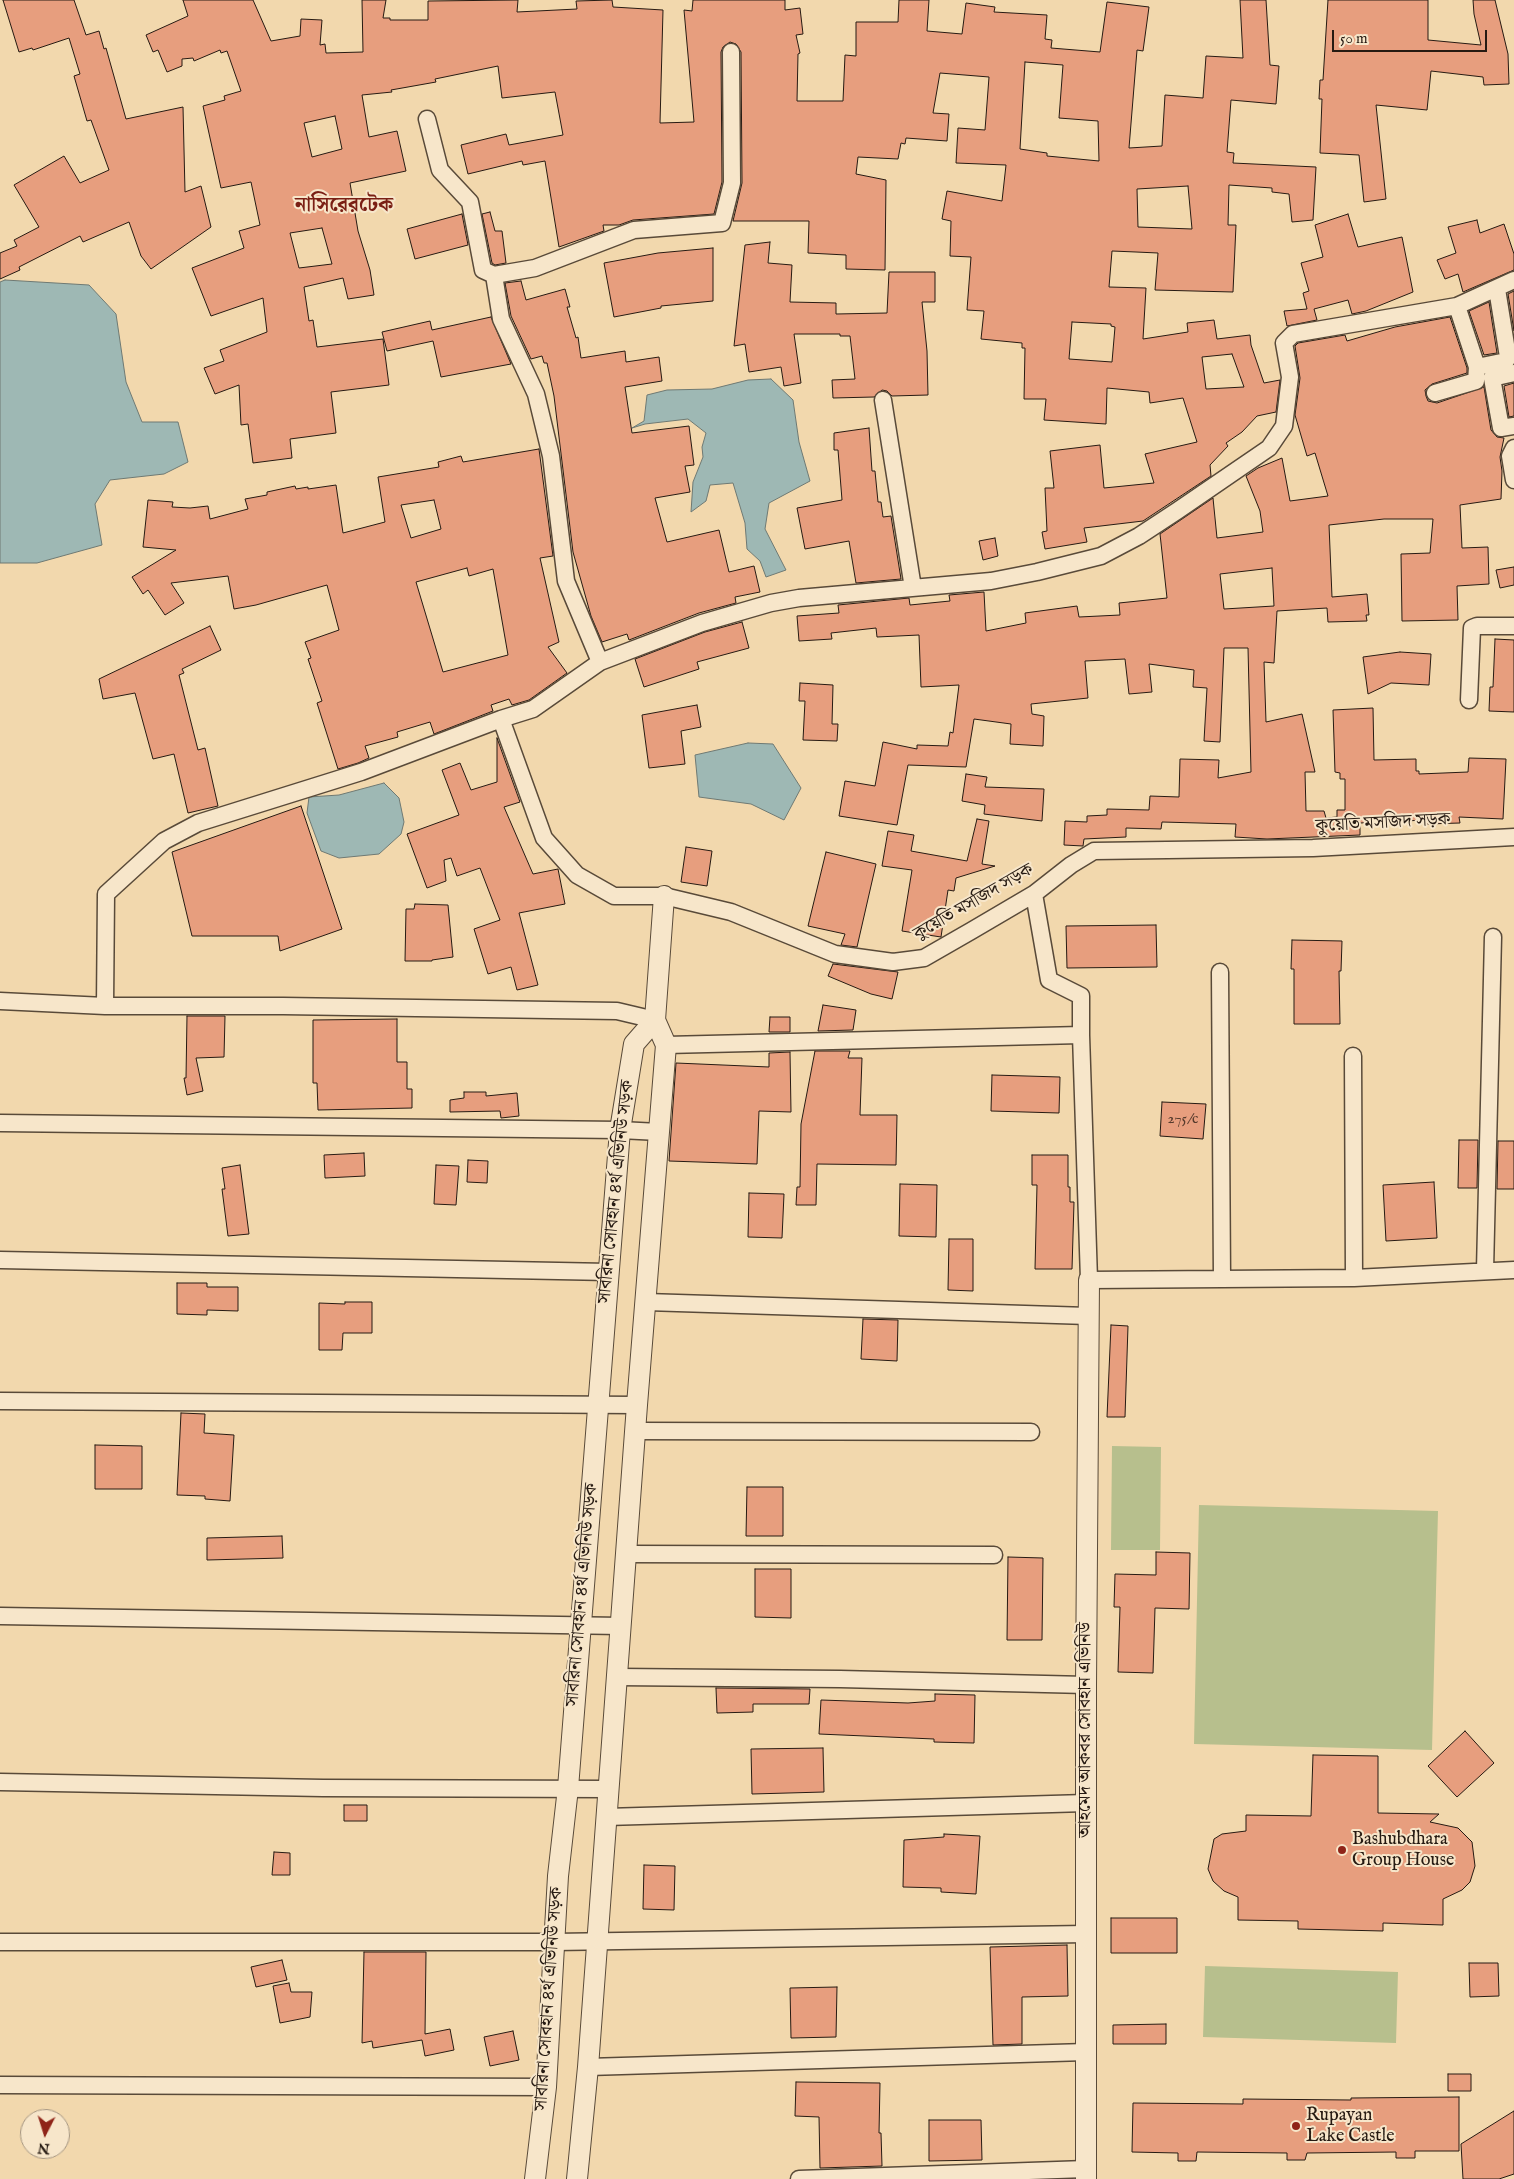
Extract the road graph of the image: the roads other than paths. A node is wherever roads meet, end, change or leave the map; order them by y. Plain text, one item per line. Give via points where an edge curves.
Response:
1 (731, 52) dead end
2 (427, 119) dead end
3 (494, 276) junction
4 (1514, 280) edge
5 (1497, 289) junction
6 (1457, 306) junction
7 (1514, 373) edge
8 (1481, 376) junction
9 (1435, 393) dead end
10 (884, 400) dead end
11 (1510, 430) edge
12 (1514, 448) edge
13 (1514, 480) edge
14 (913, 588) junction
15 (1514, 626) edge
16 (600, 662) junction
17 (1469, 700) dead end
18 (501, 719) junction
19 (1514, 837) edge
20 (1034, 894) junction
21 (664, 896) junction
22 (1493, 937) dead end
23 (1220, 972) dead end
24 (0, 1001) edge
25 (105, 1006) junction
26 (655, 1020) junction
27 (1081, 1035) junction
28 (666, 1045) junction
29 (1353, 1056) dead end
30 (0, 1123) edge
31 (620, 1130) junction
32 (659, 1132) junction
33 (0, 1260) edge
34 (1485, 1270) junction
35 (1514, 1270) edge
36 (609, 1272) junction
37 (1354, 1278) junction
38 (1222, 1279) junction
39 (1089, 1280) junction
40 (646, 1302) junction
41 (1088, 1316) junction
42 (0, 1401) edge
43 (598, 1404) junction
44 (637, 1405) junction
45 (635, 1431) junction
46 (1031, 1432) dead end
47 (626, 1554) junction
48 (994, 1555) dead end
49 (0, 1616) edge
50 (581, 1626) junction
51 (621, 1626) junction
52 (617, 1677) junction
53 (1086, 1684) junction
54 (0, 1782) edge
55 (568, 1788) junction
56 (608, 1789) junction
57 (1086, 1803) junction
58 (606, 1817) junction
59 (1086, 1934) junction
60 (598, 1941) junction
61 (0, 1942) edge
62 (554, 1942) junction
63 (1086, 2052) junction
64 (588, 2067) junction
65 (0, 2085) edge
66 (546, 2087) junction
67 (1086, 2174) edge
68 (536, 2179) edge
69 (577, 2179) edge
70 (799, 2179) edge

1 - 3 street via 732,183 722,223 634,230 535,268
2 - 3 street via 440,170 470,202 483,270
3 - 16 street via 502,319 536,394 551,456 566,581
4 - 5 street
5 - 6 street
5 - 8 street via 1508,357
6 - 8 street
6 - 14 street via 1293,334 1284,343 1290,377 1284,426 1269,448 1147,531 1101,556 991,581
7 - 8 street
8 - 9 street
8 - 11 street
10 - 14 street
12 - 13 street via 1510,456
14 - 16 street via 771,603 702,622
15 - 17 street via 1472,628
16 - 18 street via 533,709
18 - 21 street, কুয়েতি মসজিদ সড়ক via 544,838 577,875 614,896
18 - 25 street via 361,772 198,823 164,841 106,894
19 - 20 street, কুয়েতি মসজিদ সড়ক via 1313,848 1094,851
20 - 21 street, কুয়েতি মসজিদ সড়ক via 924,958 893,962 835,954 730,912
20 - 27 street via 1049,980 1081,996
21 - 26 street, সাবরিনা সোবহান ৪র্থ এভিনিউ সড়ক
22 - 34 street
23 - 38 street
24 - 25 street
25 - 26 street via 617,1011
26 - 28 street, সাবরিনা সোবহান ৪র্থ এভিনিউ সড়ক
26 - 31 street, সাবরিনা সোবহান ৪র্থ এভিনিউ সড়ক via 634,1044
27 - 28 street
27 - 39 street
28 - 32 street, সাবরিনা সোবহান ৪র্থ এভিনিউ সড়ক
29 - 37 street
30 - 31 street
31 - 32 street
31 - 36 street, সাবরিনা সোবহান ৪র্থ এভিনিউ সড়ক
32 - 40 street, সাবরিনা সোবহান ৪র্থ এভিনিউ সড়ক
33 - 36 street
34 - 35 street
34 - 37 street
36 - 43 street, সাবরিনা সোবহান ৪র্থ এভিনিউ সড়ক
37 - 38 street
38 - 39 street
39 - 41 street, আহমেদ আকবর সোবহান এভিনিউ
40 - 41 street
40 - 44 street, সাবরিনা সোবহান ৪র্থ এভিনিউ সড়ক
41 - 53 street, আহমেদ আকবর সোবহান এভিনিউ
42 - 43 street
43 - 44 street
43 - 50 street, সাবরিনা সোবহান ৪র্থ এভিনিউ সড়ক
44 - 45 street, সাবরিনা সোবহান ৪র্থ এভিনিউ সড়ক
45 - 46 street
45 - 47 street, সাবরিনা সোবহান ৪র্থ এভিনিউ সড়ক
47 - 48 street
47 - 51 street, সাবরিনা সোবহান ৪র্থ এভিনিউ সড়ক
49 - 50 street
50 - 51 street
50 - 55 street, সাবরিনা সোবহান ৪র্থ এভিনিউ সড়ক
51 - 52 street, সাবরিনা সোবহান ৪র্থ এভিনিউ সড়ক
52 - 53 street
52 - 56 street, সাবরিনা সোবহান ৪র্থ এভিনিউ সড়ক
53 - 57 street, আহমেদ আকবর সোবহান এভিনিউ
54 - 55 street via 324,1788
55 - 56 street
55 - 62 street, সাবরিনা সোবহান ৪র্থ এভিনিউ সড়ক
56 - 58 street, সাবরিনা সোবহান ৪র্থ এভিনিউ সড়ক
57 - 58 street
57 - 59 street, আহমেদ আকবর সোবহান এভিনিউ
58 - 60 street, সাবরিনা সোবহান ৪র্থ এভিনিউ সড়ক
59 - 60 street
59 - 63 street, আহমেদ আকবর সোবহান এভিনিউ
60 - 62 street
60 - 64 street, সাবরিনা সোবহান ৪র্থ এভিনিউ সড়ক
61 - 62 street
62 - 66 street, সাবরিনা সোবহান ৪র্থ এভিনিউ সড়ক
63 - 64 street
63 - 67 street, আহমেদ আকবর সোবহান এভিনিউ
64 - 69 street, সাবরিনা সোবহান ৪র্থ এভিনিউ সড়ক
65 - 66 street
66 - 68 street, সাবরিনা সোবহান ৪র্থ এভিনিউ সড়ক
67 - 70 street

